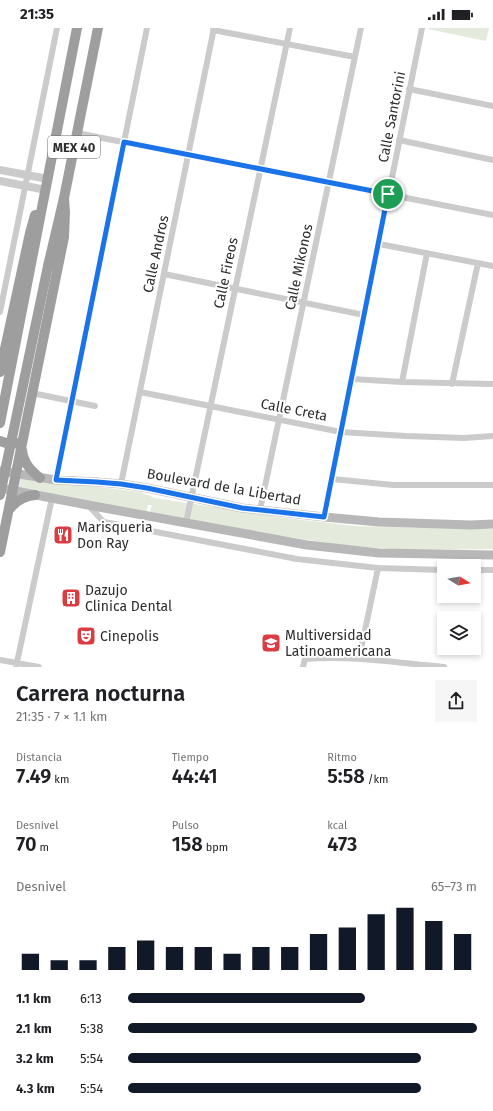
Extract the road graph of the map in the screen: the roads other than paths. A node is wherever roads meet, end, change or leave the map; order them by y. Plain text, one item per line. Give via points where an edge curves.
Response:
1 (56, 28) edge
2 (77, 28) edge
3 (98, 28) edge
4 (147, 28) edge
5 (290, 28) edge
6 (361, 28) edge
7 (422, 28) edge
8 (214, 29) edge
9 (287, 44) junction
10 (355, 57) junction
11 (410, 89) junction
12 (493, 106) edge
13 (77, 133) junction
14 (399, 140) junction
15 (124, 142) junction
16 (188, 155) junction
17 (493, 160) edge
18 (260, 169) junction
19 (0, 170) edge
20 (27, 175) junction
21 (48, 179) junction
22 (0, 181) edge
23 (328, 183) junction
24 (25, 186) junction
25 (45, 193) junction
26 (388, 194) junction
27 (64, 198) junction
28 (493, 214) edge
29 (379, 244) junction
30 (427, 253) junction
31 (478, 263) junction
32 (493, 266) edge
33 (164, 274) junction
34 (235, 289) junction
35 (304, 303) junction
36 (0, 312) edge
37 (364, 316) junction
38 (0, 372) edge
39 (352, 379) junction
40 (402, 382) junction
41 (452, 384) junction
42 (493, 384) edge
43 (140, 392) junction
44 (32, 393) junction
45 (72, 401) junction
46 (95, 406) dead end
47 (210, 406) junction
48 (279, 420) junction
49 (0, 423) edge
50 (341, 432) junction
51 (493, 436) edge
52 (0, 441) edge
53 (22, 445) junction
54 (0, 471) edge
55 (16, 474) junction
56 (40, 478) junction
57 (332, 479) junction
58 (56, 480) junction
59 (121, 484) junction
60 (493, 485) edge
61 (0, 488) edge
62 (13, 490) junction
63 (0, 495) edge
64 (35, 495) junction
65 (52, 498) junction
66 (191, 498) junction
67 (88, 505) junction
68 (260, 510) junction
69 (5, 514) edge
70 (324, 517) junction
71 (186, 523) junction
72 (493, 524) edge
73 (0, 552) edge
74 (493, 554) edge
75 (378, 568) junction
76 (437, 570) edge
77 (481, 570) edge
78 (493, 570) edge
79 (359, 659) junction
80 (0, 660) edge
81 (17, 665) edge
82 (414, 666) edge
83 (39, 667) edge
84 (303, 667) edge
85 (444, 667) edge

1 - 20 street
2 - 21 highway, MEX 40
3 - 13 highway, MEX 40
4 - 15 street
5 - 9 street, Calle Fireos
6 - 10 street, Calle Mikonos
7 - 11 street, Calle Santorini
8 - 9 street
8 - 16 street, Calle Andros
9 - 10 street
9 - 18 street, Calle Fireos
10 - 23 street, Calle Mikonos
11 - 12 street
11 - 14 street, Calle Santorini
13 - 15 street
13 - 27 highway, MEX 40
14 - 17 street
14 - 26 street, Calle Santorini
15 - 16 street
15 - 45 street
16 - 18 street
16 - 33 street, Calle Andros
18 - 23 street
18 - 34 street, Calle Fireos
19 - 20 street
20 - 21 street
20 - 24 street
21 - 25 highway, MEX 40
22 - 24 street
23 - 26 street
23 - 35 street, Calle Mikonos
24 - 25 street
24 - 36 street
25 - 38 highway via 34,216
25 - 49 highway, MEX 40
26 - 28 street
26 - 29 street, Calle Santorini
27 - 44 highway via 64,237
27 - 63 highway, MEX 40, bridge
29 - 30 street
29 - 37 street, Calle Santorini
30 - 31 street
30 - 40 street
31 - 32 street
31 - 41 street
33 - 34 street
33 - 43 street, Calle Andros
34 - 35 street
34 - 47 street, Calle Fireos
35 - 37 street
35 - 48 street, Calle Mikonos
37 - 39 street, Calle Santorini
39 - 40 street
39 - 50 street, Calle Santorini
40 - 41 street
41 - 42 street
43 - 47 street, Calle Creta
43 - 59 street, Calle Andros
44 - 45 street
44 - 53 highway
45 - 46 street
45 - 58 street
47 - 48 street, Calle Creta
47 - 66 street, Calle Fireos
48 - 50 street, Calle Creta
48 - 68 street, Calle Mikonos
50 - 51 street, Calle Creta via 464,438
50 - 57 street, Calle Santorini
52 - 53 highway
53 - 55 highway
53 - 56 highway via 27,465
54 - 55 main road, Boulevard de la Libertad
55 - 56 main road, Boulevard de la Libertad
55 - 62 highway
56 - 58 main road, Boulevard de la Libertad
57 - 60 street via 393,485
57 - 70 street, Calle Santorini
58 - 59 main road, Boulevard de la Libertad
59 - 66 main road, Boulevard de la Libertad
61 - 62 main road
62 - 64 main road
62 - 69 highway
64 - 65 main road
64 - 69 highway via 22,498
65 - 67 main road
65 - 81 street
66 - 68 main road, Boulevard de la Libertad
66 - 71 street, Calle Fireos
67 - 71 main road
67 - 75 street via 104,522 297,559
68 - 70 main road, Boulevard de la Libertad
69 - 73 highway
70 - 72 main road, Boulevard de la Libertad via 387,522
71 - 74 main road via 307,545 372,552
75 - 76 street
75 - 79 street
77 - 78 street
79 - 82 street
79 - 84 street via 304,659
80 - 81 street
81 - 83 street
82 - 85 street

